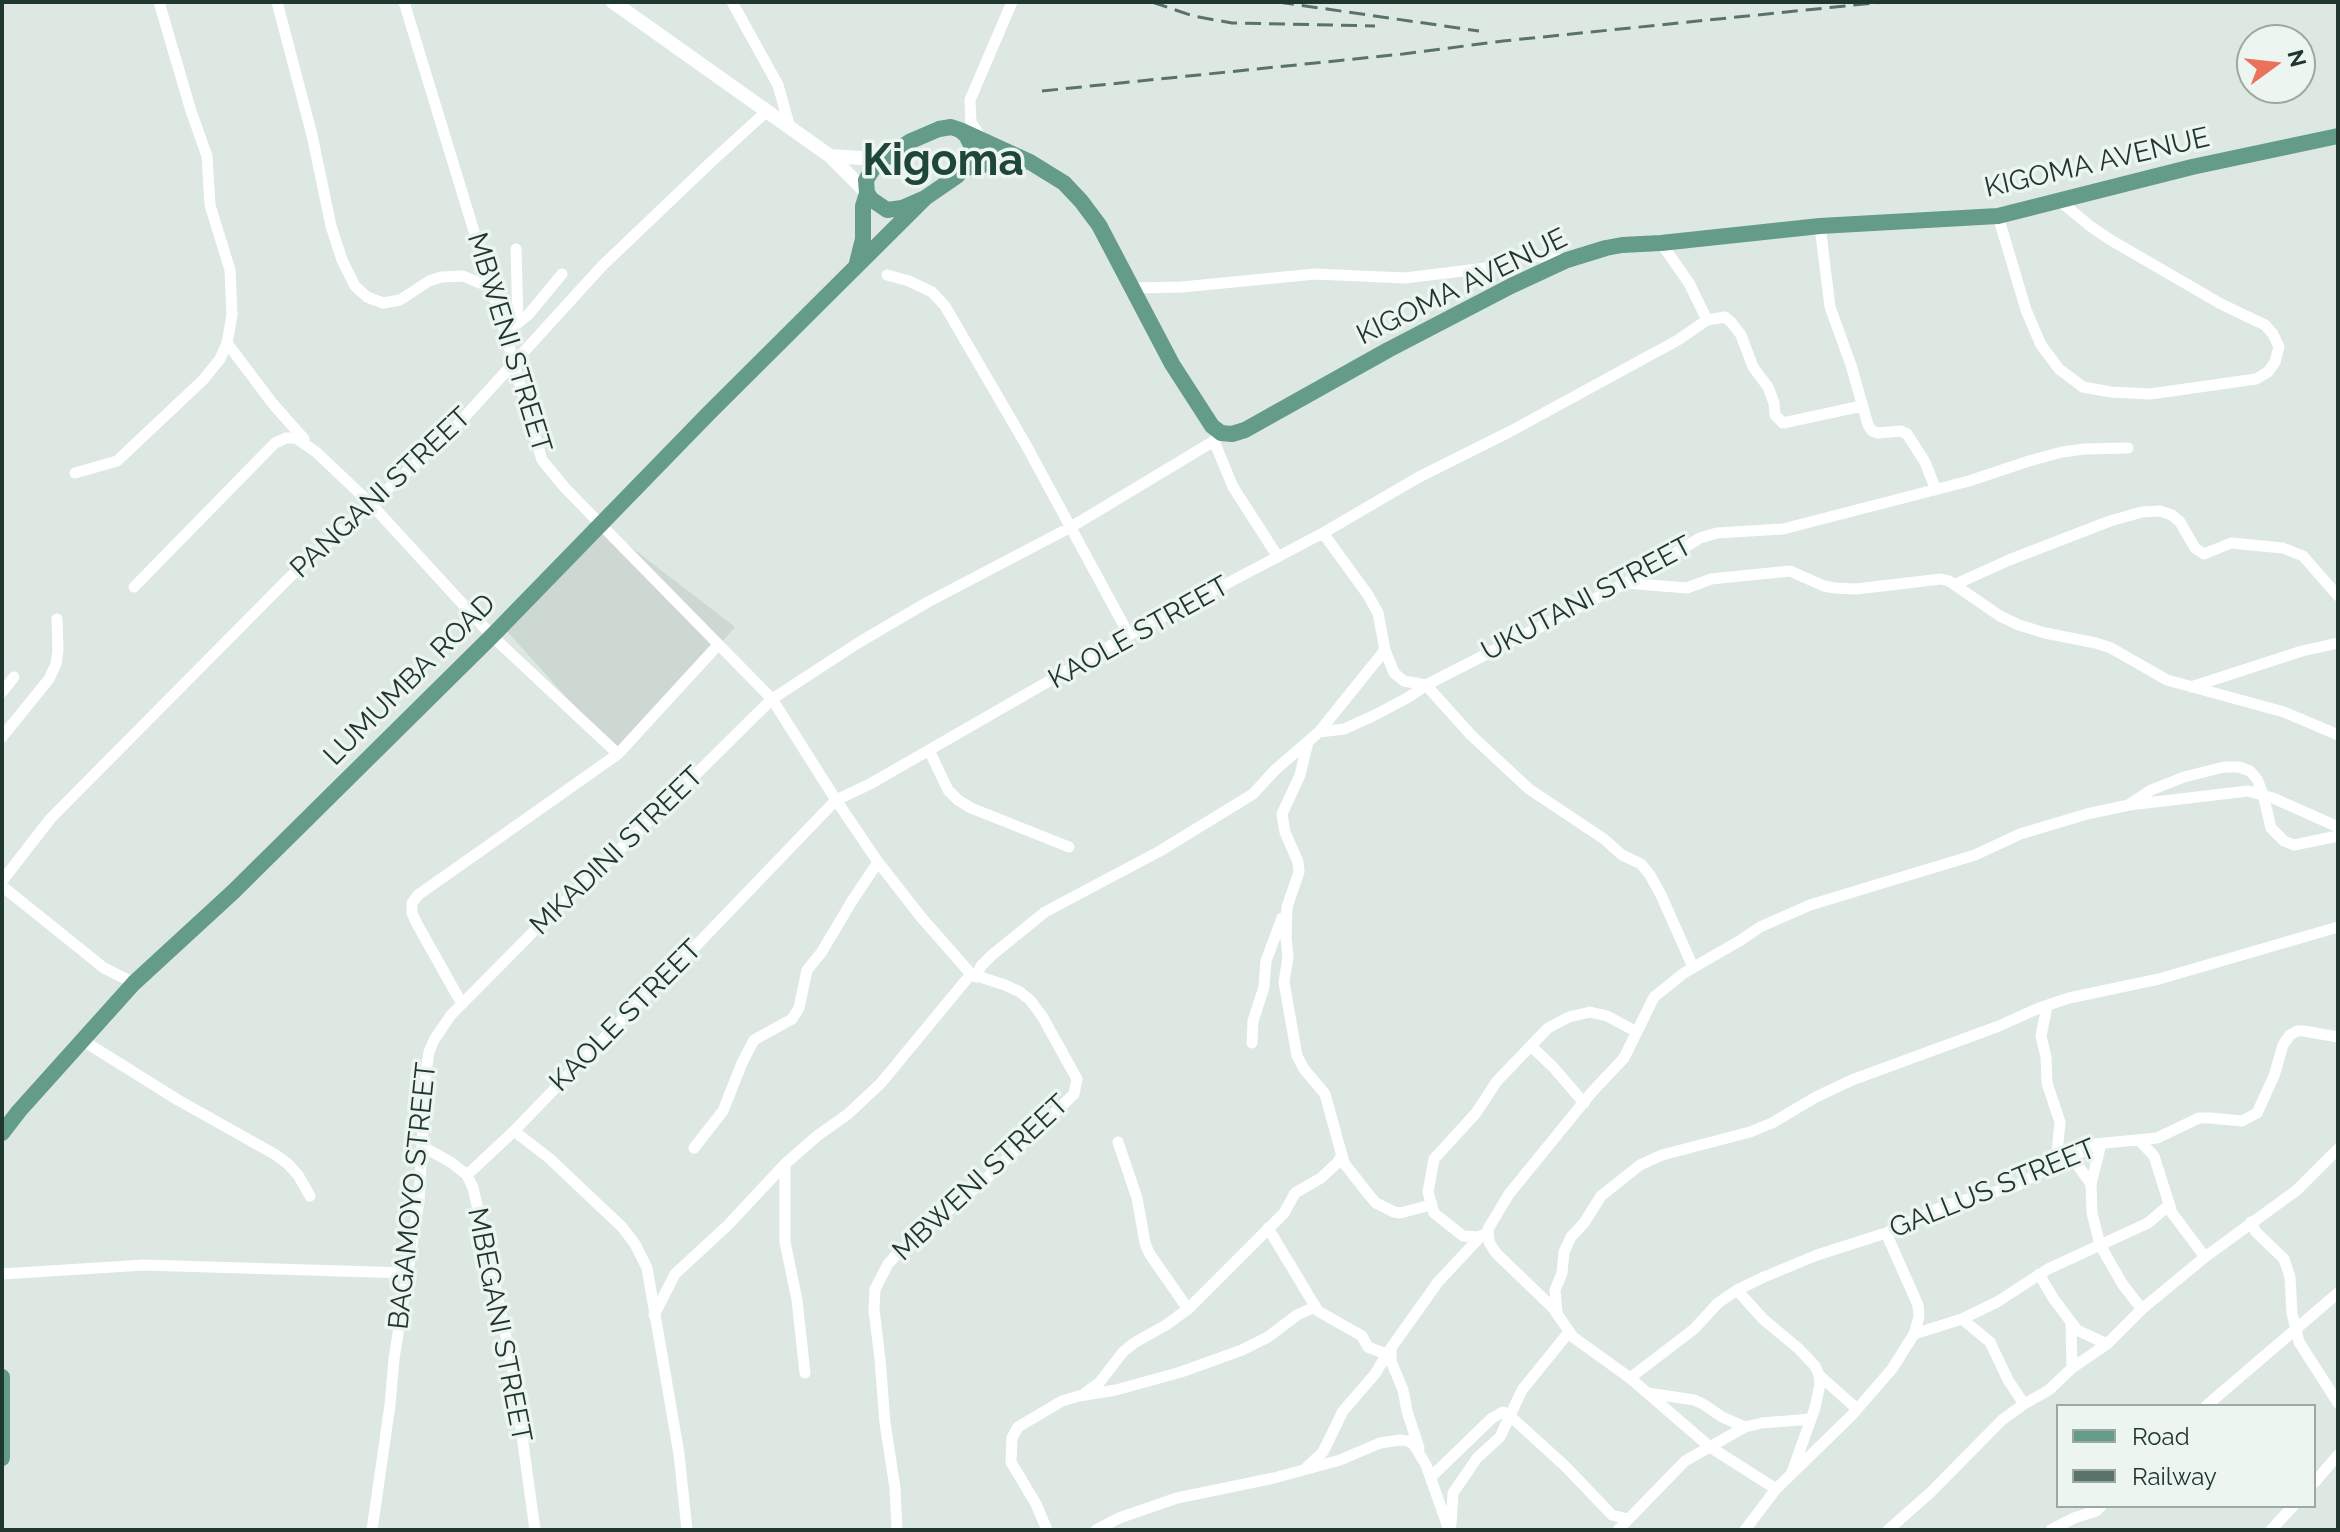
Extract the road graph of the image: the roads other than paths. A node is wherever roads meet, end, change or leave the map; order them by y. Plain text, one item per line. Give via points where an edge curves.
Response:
1 (159, 2) edge
2 (277, 2) edge
3 (404, 2) edge
4 (613, 2) edge
5 (732, 2) edge
6 (1012, 2) edge
7 (767, 111) junction
8 (790, 128) junction
9 (960, 130) junction
10 (2338, 136) edge
11 (983, 139) junction
12 (893, 151) junction
13 (830, 156) junction
14 (1030, 162) junction
15 (965, 168) junction
16 (867, 193) junction
17 (925, 198) junction
18 (2061, 202) junction
19 (1998, 216) junction
20 (1820, 226) junction
21 (1661, 243) junction
22 (516, 249) dead end
23 (1567, 260) junction
24 (857, 264) junction
25 (562, 274) dead end
26 (887, 275) dead end
27 (492, 288) junction
28 (1130, 288) junction
29 (1707, 320) junction
30 (518, 323) junction
31 (505, 333) junction
32 (227, 343) junction
33 (512, 363) junction
34 (1862, 406) junction
35 (1218, 437) junction
36 (2128, 448) dead end
37 (316, 452) junction
38 (75, 473) dead end
39 (1936, 490) junction
40 (371, 504) junction
41 (602, 525) junction
42 (1071, 527) junction
43 (1323, 533) junction
44 (1278, 557) junction
45 (1626, 583) junction
46 (1956, 584) junction
47 (134, 587) dead end
48 (2338, 596) edge
49 (57, 619) dead end
50 (1129, 635) junction
51 (492, 636) junction
52 (2338, 643) edge
53 (718, 645) junction
54 (1385, 650) junction
55 (14, 677) dead end
56 (1426, 685) junction
57 (2191, 687) junction
58 (2, 692) edge
59 (772, 699) junction
60 (1319, 732) junction
61 (2338, 735) edge
62 (2, 737) edge
63 (1308, 742) junction
64 (929, 750) junction
65 (618, 754) junction
66 (2263, 794) junction
67 (836, 800) junction
68 (2129, 805) junction
69 (2338, 827) edge
70 (2338, 836) edge
71 (1069, 847) dead end
72 (878, 862) junction
73 (2, 884) edge
74 (1287, 907) junction
75 (2338, 927) edge
76 (1693, 967) junction
77 (974, 975) junction
78 (134, 983) junction
79 (462, 1004) junction
80 (2047, 1006) junction
81 (1637, 1032) junction
82 (2338, 1037) edge
83 (82, 1040) junction
84 (1252, 1043) dead end
85 (1531, 1046) junction
86 (1584, 1103) junction
87 (514, 1131) junction
88 (2, 1133) edge
89 (2139, 1140) junction
90 (1118, 1142) dead end
91 (2101, 1144) junction
92 (422, 1146) junction
93 (694, 1148) dead end
94 (2338, 1149) edge
95 (1342, 1154) junction
96 (2072, 1157) junction
97 (2056, 1163) junction
98 (785, 1164) junction
99 (467, 1175) junction
100 (2091, 1184) junction
101 (310, 1196) dead end
102 (1431, 1205) junction
103 (2169, 1205) junction
104 (2251, 1222) junction
105 (1268, 1228) junction
106 (1484, 1233) junction
107 (1886, 1233) junction
108 (2100, 1245) junction
109 (2205, 1257) junction
110 (407, 1273) junction
111 (2, 1274) edge
112 (2039, 1274) junction
113 (1737, 1290) junction
114 (2338, 1293) edge
115 (1315, 1307) junction
116 (1188, 1309) junction
117 (2142, 1309) junction
118 (1557, 1312) junction
119 (654, 1315) junction
120 (1962, 1319) junction
121 (2071, 1323) junction
122 (2295, 1329) junction
123 (1569, 1332) junction
124 (1914, 1334) junction
125 (2107, 1344) junction
126 (1389, 1351) junction
127 (2072, 1368) junction
128 (805, 1373) dead end
129 (1819, 1375) junction
130 (2, 1377) edge
131 (1630, 1378) junction
132 (1647, 1393) junction
133 (1079, 1396) junction
134 (2338, 1403) edge
135 (2024, 1404) junction
136 (2208, 1404) edge
137 (1857, 1409) junction
138 (1509, 1415) junction
139 (1811, 1419) junction
140 (1745, 1427) junction
141 (1710, 1447) junction
142 (2338, 1455) edge
143 (1421, 1457) junction
144 (2, 1458) edge
145 (1306, 1468) junction
146 (1791, 1476) junction
147 (1431, 1477) junction
148 (2316, 1481) edge
149 (1776, 1489) junction
150 (2099, 1508) edge
151 (2291, 1508) edge
152 (1612, 1515) junction
153 (1627, 1519) junction
154 (1895, 1528) edge
155 (372, 1530) edge
156 (535, 1530) edge
157 (687, 1530) edge
158 (897, 1530) edge
159 (1047, 1530) edge
160 (1096, 1530) edge
161 (1450, 1530) edge
162 (1617, 1530) edge
163 (1745, 1530) edge
164 (2051, 1530) edge
165 (2273, 1530) edge

1 - 32 street via 207,156 210,205 230,270
2 - 27 street via 331,226 355,286 383,303 400,300 441,277 463,276
3 - 27 street, MBWENI STREET
4 - 7 street
5 - 8 street via 778,85
6 - 11 street via 970,100 971,122
7 - 8 street
7 - 33 street, PANGANI STREET via 602,266
8 - 13 street
9 - 11 main road
9 - 12 main road via 939,129
9 - 15 main road via 973,149
10 - 18 main road, KIGOMA AVENUE
11 - 14 main road
12 - 13 street via 861,158
12 - 16 main road via 871,171
13 - 16 street
14 - 15 main road
14 - 28 main road via 1081,201
15 - 17 main road
16 - 17 main road via 887,210
16 - 24 main road
17 - 24 main road, LUMUMBA ROAD
18 - 19 main road, KIGOMA AVENUE
18 - 19 street via 2109,239 2265,325 2279,347 2268,372 2256,379 2150,394 2083,387 2059,369 2041,345
19 - 20 main road, KIGOMA AVENUE
20 - 21 main road, KIGOMA AVENUE
20 - 34 street via 1830,307
21 - 23 main road, KIGOMA AVENUE via 1622,245
21 - 29 street
22 - 30 street
23 - 28 street via 1524,254 1486,268 1405,278 1315,274
23 - 35 main road, KIGOMA AVENUE via 1245,430
24 - 41 main road, LUMUMBA ROAD
25 - 30 street
26 - 42 street via 932,292 945,306
27 - 31 street, MBWENI STREET
28 - 35 main road
29 - 34 street via 1725,317 1741,335 1783,423
29 - 43 street, KAOLE STREET
30 - 31 street
31 - 33 street, MBWENI STREET
32 - 37 street
32 - 38 street via 203,380 117,461
33 - 40 street, PANGANI STREET via 449,434
33 - 41 street, MBWENI STREET via 542,460
34 - 39 street via 1872,431 1901,431 1912,440
35 - 42 street
35 - 44 street via 1233,487
36 - 39 street, UKUTANI STREET via 2043,456
37 - 40 street
37 - 47 street via 296,438 275,443
39 - 45 street, UKUTANI STREET via 1783,529 1700,538
40 - 51 street
40 - 73 street, PANGANI STREET via 290,577 51,818
41 - 51 main road, LUMUMBA ROAD
41 - 53 street, MBWENI STREET
42 - 50 street
42 - 59 street via 926,603
43 - 44 street, KAOLE STREET
43 - 54 street via 1378,613
44 - 50 street, KAOLE STREET
45 - 46 street via 1687,588 1711,579 1790,571 1835,588 1941,579
45 - 56 street, UKUTANI STREET
46 - 48 street via 2110,521 2160,511 2180,522 2204,554 2231,543 2283,548 2303,556
46 - 57 street via 2009,620 2111,648 2167,680
49 - 62 street via 56,664
50 - 64 street, KAOLE STREET
51 - 65 street
51 - 78 main road, LUMUMBA ROAD
52 - 57 street
53 - 59 street, MBWENI STREET
53 - 65 street
54 - 56 street via 1394,673
54 - 60 street
55 - 58 street
56 - 60 street, UKUTANI STREET via 1344,729
56 - 76 street via 1529,789 1641,864
57 - 61 street via 2284,712
59 - 67 street, MBWENI STREET
59 - 79 street, MKADINI STREET
60 - 63 street
63 - 74 street via 1282,814 1299,872
63 - 77 street via 1253,794 1045,912
64 - 67 street, KAOLE STREET
64 - 71 street via 958,800
65 - 79 street via 412,903 417,924
66 - 68 street via 2226,792
66 - 68 street via 2250,771 2224,767 2168,783
66 - 69 street
66 - 70 street via 2271,828 2284,841 2294,845
67 - 72 street, MBWENI STREET
67 - 87 street, KAOLE STREET
68 - 76 street via 2036,829 1975,855 1810,905
72 - 77 street, MBWENI STREET
72 - 93 street via 807,970 792,1019 754,1040 723,1111
73 - 78 street via 104,968
74 - 84 street via 1267,954
74 - 95 street via 1284,982 1297,1056 1325,1094
75 - 80 street
76 - 81 street via 1654,997
77 - 98 street via 881,1083
77 - 158 street, MBWENI STREET via 1030,1000 1077,1086 988,1177 897,1254 875,1289
78 - 83 main road, LUMUMBA ROAD
79 - 92 street, BAGAMOYO STREET via 429,1052
80 - 97 street via 2041,1036 2047,1083 2060,1122
80 - 118 street via 1852,1080 1750,1132 1640,1165 1601,1196 1571,1237 1555,1290
81 - 85 street via 1590,1012 1548,1028
81 - 86 street via 1624,1058
82 - 89 street, GALLUS STREET via 2304,1031 2290,1035 2264,1100 2251,1117 2199,1118 2157,1138
83 - 88 main road, LUMUMBA ROAD
83 - 101 street via 276,1155 298,1175
85 - 86 street
85 - 102 street via 1434,1159
86 - 106 street
87 - 99 street, KAOLE STREET
87 - 119 street via 549,1158 635,1244 647,1268
89 - 91 street, GALLUS STREET
89 - 103 street via 2154,1156
90 - 116 street via 1149,1253
91 - 96 street, GALLUS STREET
91 - 100 street
92 - 99 street, MBEGANI STREET
92 - 110 street, BAGAMOYO STREET
94 - 104 street via 2297,1190
95 - 102 street via 1359,1184 1387,1210 1400,1213
95 - 105 street via 1321,1178 1295,1193
96 - 97 street, GALLUS STREET
96 - 100 street
97 - 107 street, GALLUS STREET via 2016,1186 1946,1205
98 - 119 street via 675,1274
98 - 128 street via 785,1242
99 - 156 street, MBEGANI STREET via 513,1370
100 - 108 street via 2093,1225
102 - 106 street via 1463,1236
103 - 108 street via 2148,1223
103 - 109 street
104 - 109 street
104 - 122 street via 2284,1259
105 - 115 street
105 - 116 street
106 - 118 street via 1496,1253
106 - 126 street via 1438,1282
107 - 113 street, GALLUS STREET via 1817,1255
107 - 124 street via 1918,1305
108 - 112 street
108 - 117 street
109 - 117 street
110 - 111 street via 144,1265
110 - 155 street, BAGAMOYO STREET
112 - 120 street
112 - 121 street
113 - 129 street
113 - 131 street, GALLUS STREET
114 - 122 street
115 - 126 street via 1362,1336 1368,1347
115 - 133 street via 1223,1358 1129,1387
116 - 133 street via 1134,1343 1099,1383
117 - 125 street
118 - 123 street
119 - 157 street
120 - 124 street
120 - 135 street via 1996,1350
121 - 125 street
121 - 127 street
122 - 134 street
122 - 136 street
123 - 131 street
123 - 138 street via 1522,1390
124 - 137 street
125 - 127 street
126 - 143 street
126 - 145 street via 1343,1411 1323,1452
127 - 135 street
129 - 137 street
129 - 139 street
130 - 144 main road
131 - 132 street
132 - 140 street via 1694,1400
132 - 141 street
133 - 159 street via 1018,1427 1012,1438 1013,1467
135 - 154 street
137 - 146 street
138 - 147 street via 1492,1418
138 - 152 street
138 - 161 street via 1500,1437 1477,1458 1453,1493
139 - 140 street
139 - 146 street
140 - 141 street
141 - 149 street
141 - 153 street via 1685,1461
142 - 148 street
143 - 145 street via 1414,1445 1400,1440
143 - 147 street
145 - 160 street via 1177,1498
146 - 149 street
147 - 161 street
149 - 163 street
150 - 164 street
151 - 165 street
152 - 153 street
152 - 162 street
153 - 162 street

